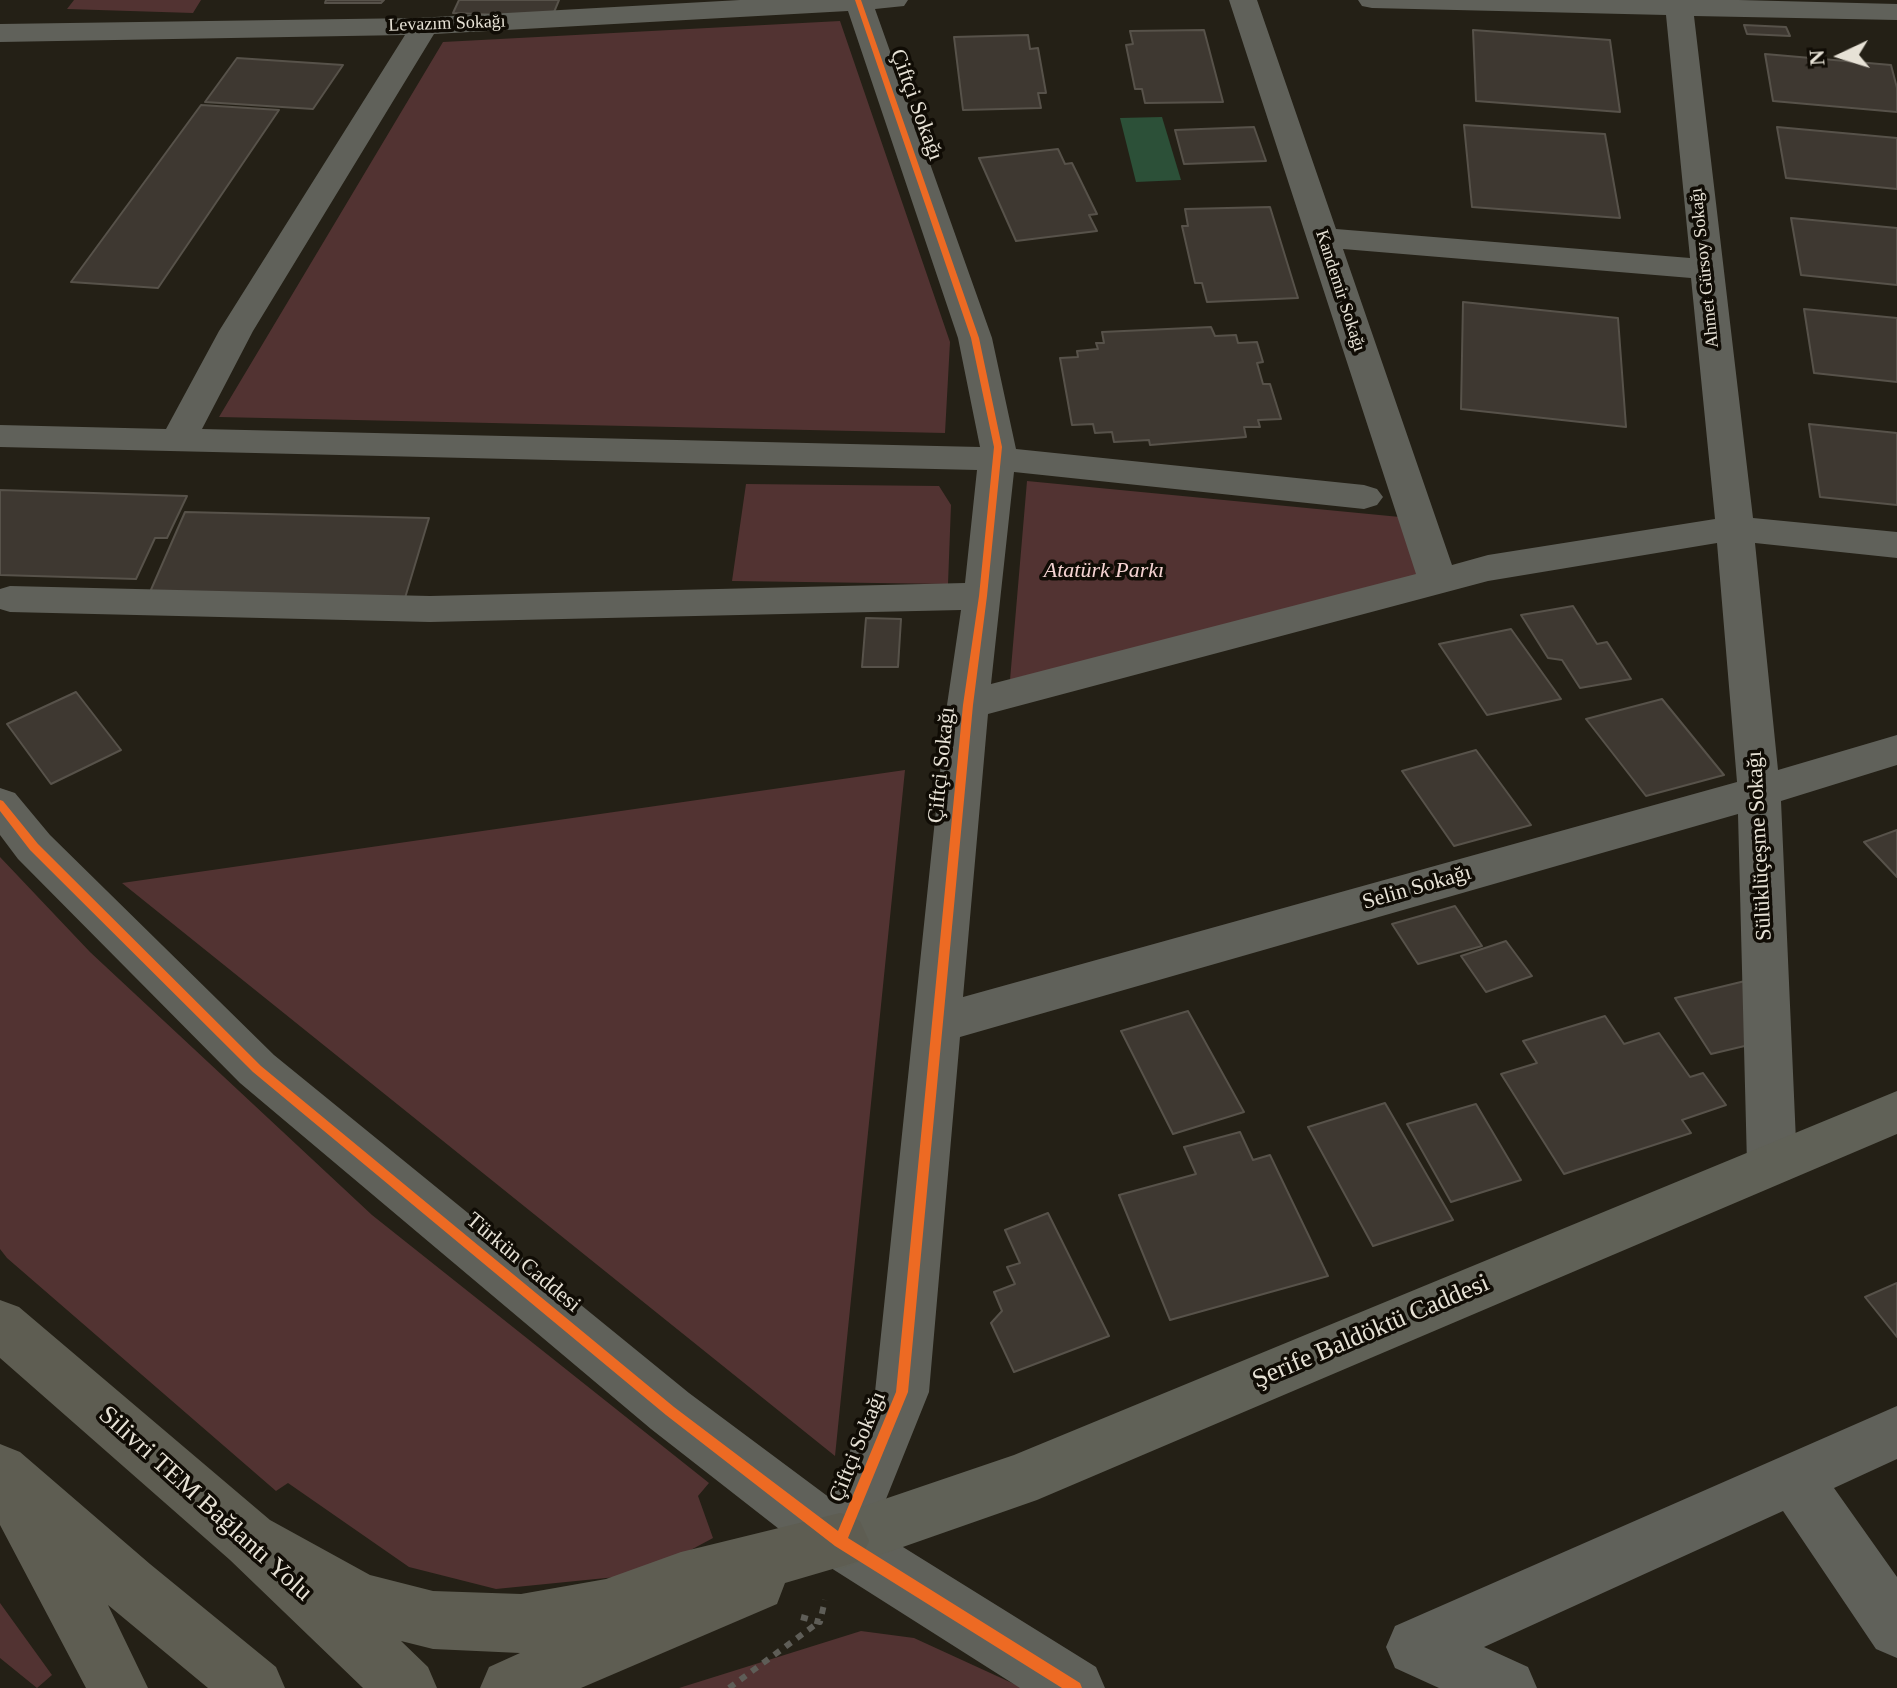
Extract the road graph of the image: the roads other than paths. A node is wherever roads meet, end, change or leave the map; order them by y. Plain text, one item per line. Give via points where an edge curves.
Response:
1 (894, 0) edge
2 (1243, 0) edge
3 (1372, 0) edge
4 (857, 1) edge
5 (709, 5) edge
6 (1679, 8) junction
7 (589, 9) edge
8 (1897, 12) edge
9 (425, 18) edge
10 (0, 33) edge
11 (1323, 238) junction
12 (1705, 269) junction
13 (0, 436) edge
14 (178, 440) junction
15 (998, 459) junction
16 (1364, 497) dead end
17 (1735, 528) junction
18 (1897, 545) edge
19 (1438, 581) junction
20 (983, 596) junction
21 (10, 599) dead end
22 (968, 705) junction
23 (1897, 750) edge
24 (1759, 792) junction
25 (0, 804) edge
26 (937, 1024) junction
27 (1897, 1112) edge
28 (1772, 1164) junction
29 (0, 1324) edge
30 (1897, 1432) edge
31 (0, 1471) edge
32 (1794, 1478) junction
33 (250, 1540) junction
34 (840, 1541) junction
35 (1897, 1628) edge
36 (118, 1688) edge
37 (255, 1688) edge
38 (407, 1688) edge
39 (510, 1688) edge
40 (1075, 1688) edge
41 (1507, 1688) edge

1 - 4 street, Levazım Sokağı
2 - 11 street, Kandemir Sokağı
3 - 6 street
4 - 5 street, Levazım Sokağı
4 - 15 street, Çiftçi Sokağı via 975,338
5 - 7 street, Levazım Sokağı
6 - 8 street
6 - 12 street, Ahmet Gürsoy Sokağı
7 - 9 street, Levazım Sokağı
9 - 10 street, Levazım Sokağı
9 - 14 street via 236,331
11 - 12 street
11 - 19 street, Kandemir Sokağı
12 - 17 street, Ahmet Gürsoy Sokağı
13 - 14 street
14 - 15 street
15 - 16 street
15 - 20 street, Çiftçi Sokağı
17 - 18 street
17 - 19 street via 1488,568
17 - 24 street, Sülüklüçeşme Sokağı
19 - 22 street
20 - 21 street via 430,609
20 - 22 street, Çiftçi Sokağı
22 - 26 street, Çiftçi Sokağı
23 - 24 street, Selin Sokağı
24 - 26 street, Selin Sokağı
24 - 28 street, Sülüklüçeşme Sokağı
25 - 34 street, Türkün Caddesi via 34,847 257,1069 670,1411
26 - 34 street, Çiftçi Sokağı via 902,1392
27 - 28 main road, Şerife Baldöktü Caddesi
28 - 34 main road, Şerife Baldöktü Caddesi via 1017,1481
29 - 33 highway, Silivri TEM Bağlantı Yolu
30 - 32 street
31 - 36 highway
31 - 37 highway
32 - 35 street
32 - 41 street via 1416,1647
33 - 34 highway via 361,1602 433,1620 521,1624 606,1608 681,1581
33 - 38 highway, Silivri TEM Bağlantı Yolu
34 - 39 highway via 717,1602
34 - 40 street, Türkün Caddesi

